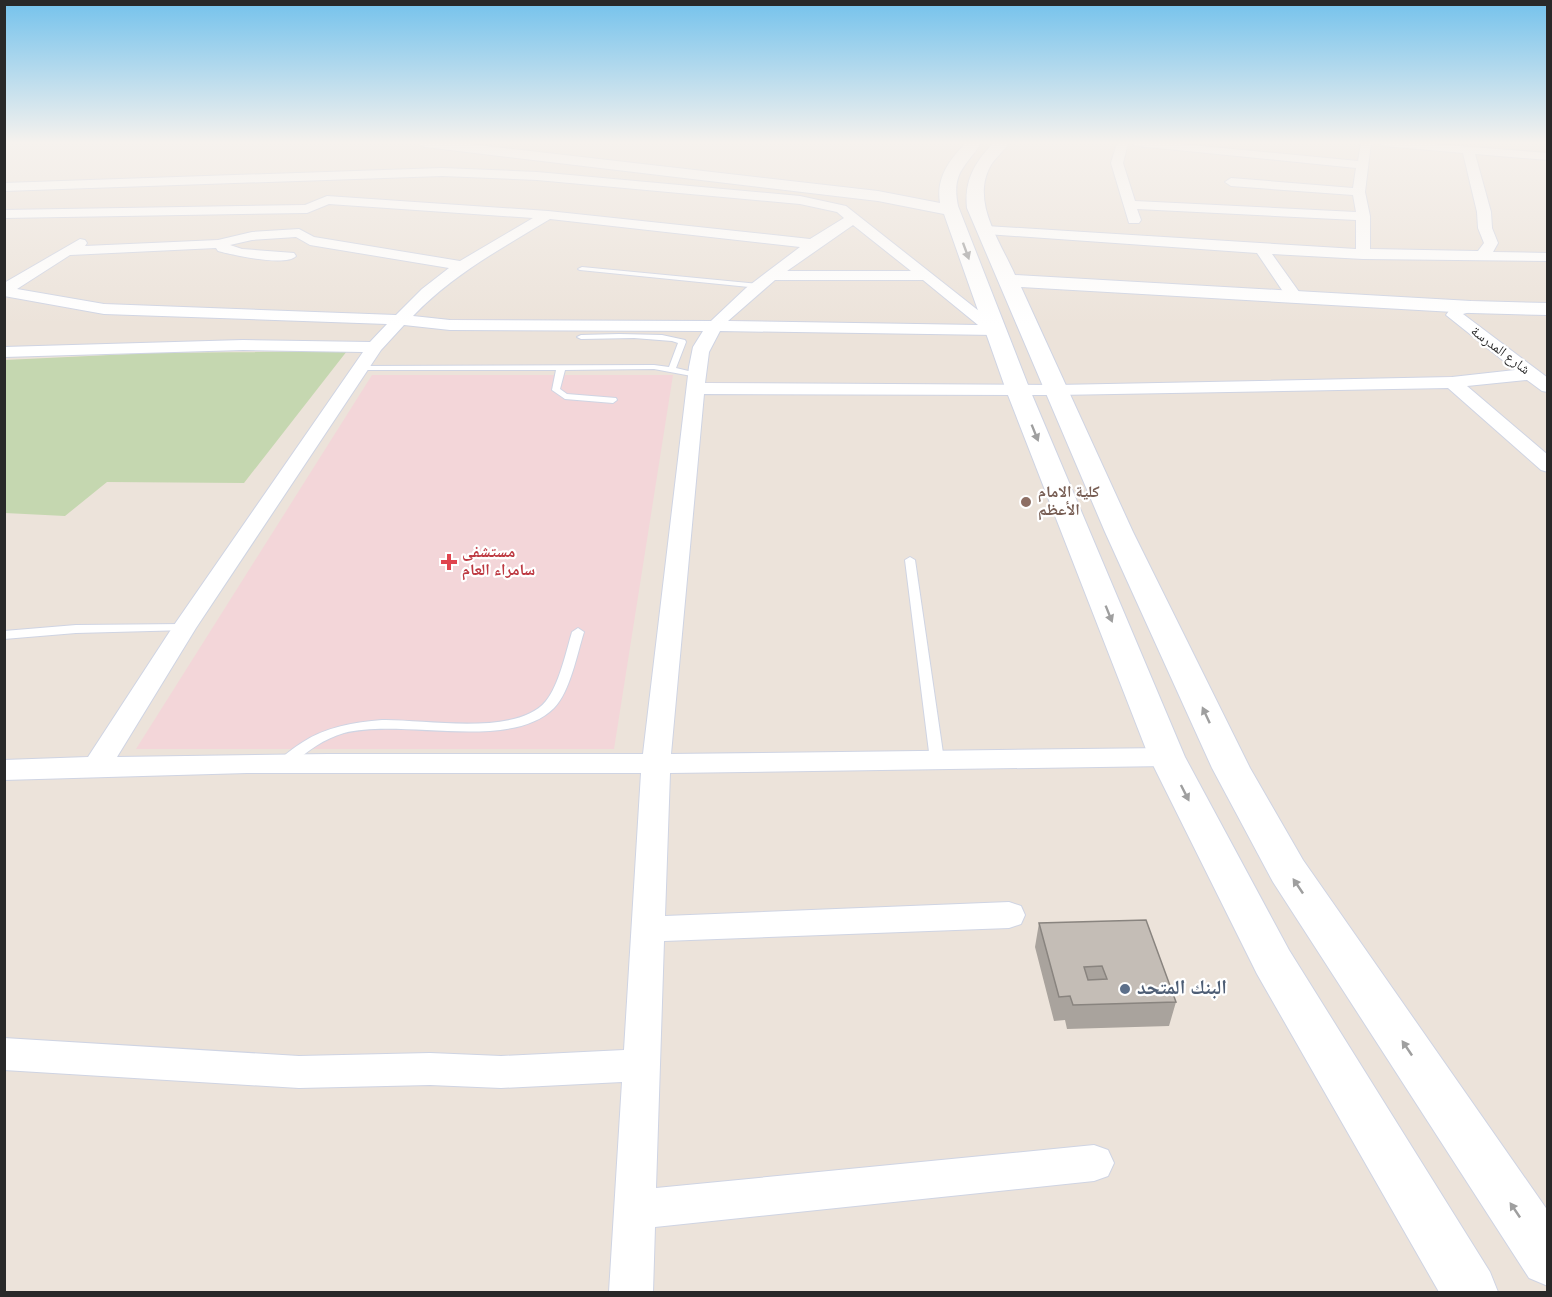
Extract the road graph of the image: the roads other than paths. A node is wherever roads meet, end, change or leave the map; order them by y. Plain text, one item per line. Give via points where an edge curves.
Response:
1 (119, 204) edge
2 (320, 204) edge
3 (379, 204) edge
4 (816, 204) edge
5 (950, 204) edge
6 (975, 204) edge
7 (1136, 204) edge
8 (1316, 204) edge
9 (1361, 204) edge
10 (1482, 204) edge
11 (1130, 205) joint
12 (308, 209) junction
13 (113, 213) junction
14 (4, 214) edge
15 (548, 215) junction
16 (1363, 216) junction
17 (854, 218) junction
18 (986, 230) junction
19 (291, 233) junction
20 (1139, 240) junction
21 (218, 244) junction
22 (813, 244) junction
23 (1262, 249) junction
24 (66, 252) junction
25 (1363, 255) junction
26 (289, 256) dead end
27 (1482, 257) junction
28 (1548, 257) edge
29 (462, 266) junction
30 (582, 269) dead end
31 (927, 276) junction
32 (766, 280) junction
33 (1009, 284) junction
34 (4, 291) edge
35 (1294, 296) junction
36 (1548, 309) edge
37 (1462, 311) junction
38 (1548, 318) edge
39 (399, 320) junction
40 (715, 326) junction
41 (996, 330) junction
42 (581, 337) dead end
43 (375, 347) junction
44 (4, 352) edge
45 (361, 368) junction
46 (561, 368) junction
47 (1530, 374) junction
48 (688, 377) junction
49 (1452, 382) junction
50 (1548, 387) edge
51 (1018, 390) junction
52 (1057, 390) junction
53 (613, 400) dead end
54 (1548, 466) edge
55 (910, 561) dead end
56 (184, 628) junction
57 (578, 632) dead end
58 (4, 635) edge
59 (1167, 757) junction
60 (936, 760) junction
61 (285, 763) junction
62 (656, 764) junction
63 (97, 766) junction
64 (4, 770) edge
65 (1009, 915) dead end
66 (648, 930) junction
67 (4, 1054) edge
68 (642, 1065) junction
69 (1094, 1163) dead end
70 (635, 1210) junction
71 (1548, 1259) edge
72 (631, 1293) edge
73 (1470, 1293) edge

1 - 13 street
2 - 12 street
3 - 15 street
4 - 17 street via 841,209
5 -> 41 main road
6 - 18 main road
7 - 11 street
8 - 16 street
9 - 16 street
10 - 27 street via 1491,243
11 - 20 street
12 - 13 street
12 - 19 street
13 - 14 street
13 - 24 street
15 - 22 street
15 - 29 street
16 - 25 street
17 - 22 street
17 - 31 street
18 - 20 street
18 - 33 main road
19 - 21 street
19 - 29 street via 299,233 310,241
20 - 23 street
21 - 24 street
21 - 26 street via 241,253
22 - 32 street
23 - 25 street
23 - 35 street
24 - 34 street
25 - 27 street
27 - 28 street
29 - 39 street via 427,292
30 - 32 lane
31 - 32 street
31 - 41 street
32 - 40 street
33 - 35 main road
33 - 37 main road
33 - 52 main road
34 - 39 street via 104,309
35 - 37 main road
36 - 37 main road
37 - 38 main road
37 - 47 street, شارع المدرسة
39 - 40 street via 450,325
39 - 43 street
40 - 41 street
40 - 48 street
41 - 51 main road
42 - 48 lane via 677,339 682,342
43 - 44 street via 243,345
43 - 45 street
45 - 46 lane
45 - 56 street
46 - 48 lane
46 - 53 lane via 555,390 565,396
47 - 49 street
47 - 50 street, شارع المدرسة
48 - 51 street
48 - 62 street
49 - 52 street
49 - 54 street
51 - 52 street
51 -> 59 main road
71 -> 52 main road via 1288,871 1231,768 1119,532
55 - 60 lane
56 - 58 lane via 76,629
56 - 63 street
57 - 61 lane via 550,705 531,720 491,727 362,725 304,746
59 - 60 street
59 -> 73 main road via 1273,962
60 - 62 street
61 - 62 street
61 - 63 street
62 - 66 street
63 - 64 street
65 - 66 street
66 - 68 street
67 - 68 street via 298,1072 501,1072
68 - 70 street
69 - 70 street
70 - 72 street

